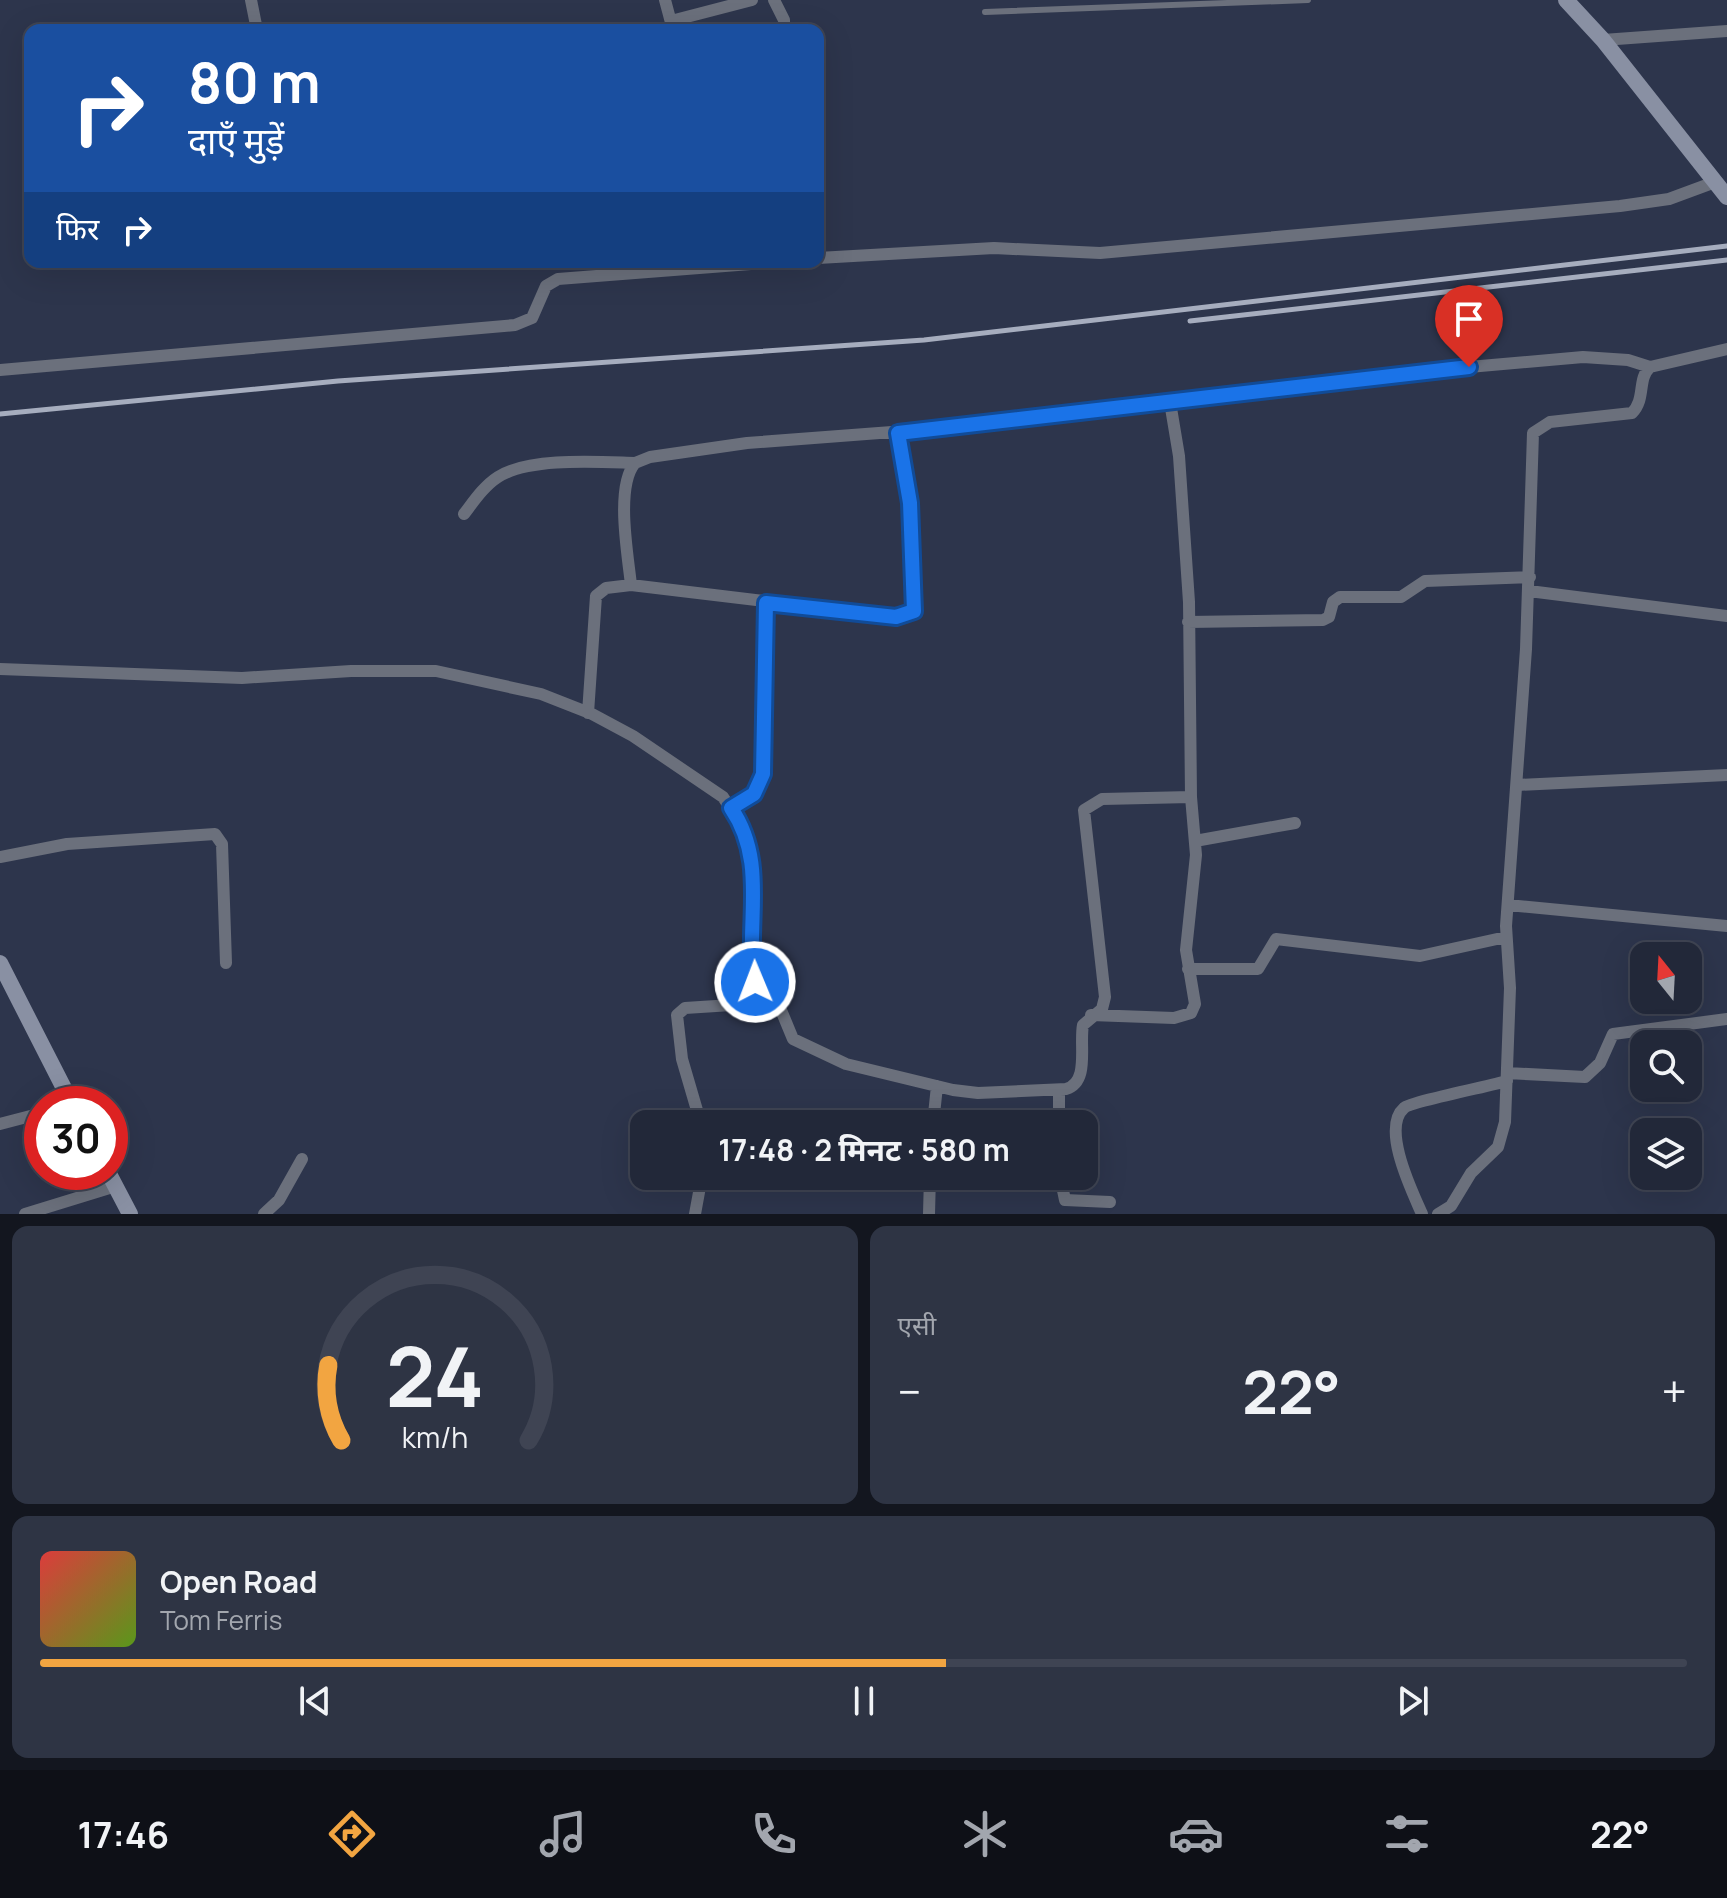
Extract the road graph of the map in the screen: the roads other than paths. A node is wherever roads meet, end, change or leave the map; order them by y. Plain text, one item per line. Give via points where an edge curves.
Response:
1 (251, 0) edge
2 (665, 0) edge
3 (752, 0) edge
4 (774, 0) edge
5 (1308, 0) edge
6 (1566, 0) edge
7 (1113, 4) edge
8 (985, 12) dead end
9 (256, 24) edge
10 (671, 24) edge
11 (678, 24) edge
12 (784, 24) edge
13 (1727, 31) edge
14 (1603, 40) junction
15 (1715, 182) junction
16 (1727, 197) edge
17 (824, 258) edge
18 (675, 268) edge
19 (1727, 349) edge
20 (1650, 367) junction
21 (0, 370) edge
22 (1170, 402) junction
23 (898, 433) junction
24 (635, 463) junction
25 (464, 514) dead end
26 (1530, 577) junction
27 (631, 585) junction
28 (1529, 591) junction
29 (766, 603) junction
30 (1727, 616) edge
31 (1188, 622) junction
32 (0, 669) edge
33 (588, 713) junction
34 (1727, 775) edge
35 (1517, 785) junction
36 (1191, 797) junction
37 (731, 808) junction
38 (1295, 823) dead end
39 (1195, 841) junction
40 (0, 857) edge
41 (1508, 905) junction
42 (1727, 926) edge
43 (1506, 937) junction
44 (0, 963) edge
45 (226, 963) dead end
46 (1188, 969) junction
47 (760, 996) junction
48 (1091, 1015) junction
49 (1727, 1019) edge
50 (1507, 1077) junction
51 (63, 1086) edge
52 (937, 1086) junction
53 (1059, 1090) junction
54 (697, 1110) edge
55 (934, 1110) edge
56 (1059, 1110) edge
57 (24, 1118) edge
58 (0, 1124) edge
59 (302, 1159) dead end
60 (85, 1190) edge
61 (118, 1190) edge
62 (699, 1190) edge
63 (930, 1190) edge
64 (1063, 1190) edge
65 (1110, 1202) dead end
66 (25, 1214) edge
67 (130, 1214) edge
68 (264, 1214) edge
69 (695, 1214) edge
70 (929, 1214) edge
71 (1422, 1214) edge
72 (1438, 1214) edge

1 - 9 street
2 - 10 street
3 - 11 street
4 - 12 street
5 - 7 lane
6 - 14 main road
7 - 8 lane
13 - 14 street
14 - 15 main road
15 - 16 main road
15 - 17 street via 1669,199 1620,206 1100,253 994,248
18 - 21 street via 558,279 546,286 532,318 515,325
19 - 20 street
20 - 22 street via 1583,357
20 - 26 street via 1632,413 1550,422 1533,433
22 - 23 street
22 - 31 street via 1179,456
23 - 24 street via 747,443
23 - 29 street via 910,503 914,611 896,617
24 - 25 street via 568,463 506,472
24 - 27 street via 626,496
26 - 28 street
26 - 31 street via 1425,581 1401,597 1340,597 1323,620
27 - 29 street
27 - 33 street via 606,588 596,596
28 - 30 street
28 - 35 street
29 - 37 street via 763,774 754,794
31 - 36 street
32 - 33 street via 242,678 436,671 541,694
33 - 37 street via 633,736 723,797
34 - 35 street
35 - 41 street
36 - 39 street
36 - 48 street via 1102,799 1084,810 1105,997 1102,1009
37 - 47 street via 744,835 754,879 753,975
38 - 39 street
39 - 46 street
40 - 45 street via 67,844 215,834 222,844
41 - 42 street
41 - 43 street
43 - 46 street via 1420,956 1276,939 1258,969
43 - 50 street
44 - 51 main road
46 - 48 street via 1195,1004 1186,1016
47 - 52 street via 781,1010 798,1044 846,1064
47 - 54 street via 747,1004 685,1008 677,1015 680,1051
48 - 53 street via 1082,1032 1080,1078 1074,1087
49 - 50 street via 1613,1034 1600,1063 1585,1077
50 - 71 street via 1402,1110 1397,1119 1398,1151
50 - 72 street via 1498,1147 1465,1180 1451,1206
52 - 53 street via 978,1093
52 - 55 street
53 - 56 street
57 - 58 street
59 - 68 street via 279,1200
60 - 66 street
61 - 67 main road
62 - 69 street
63 - 70 street
64 - 65 street via 1065,1200

